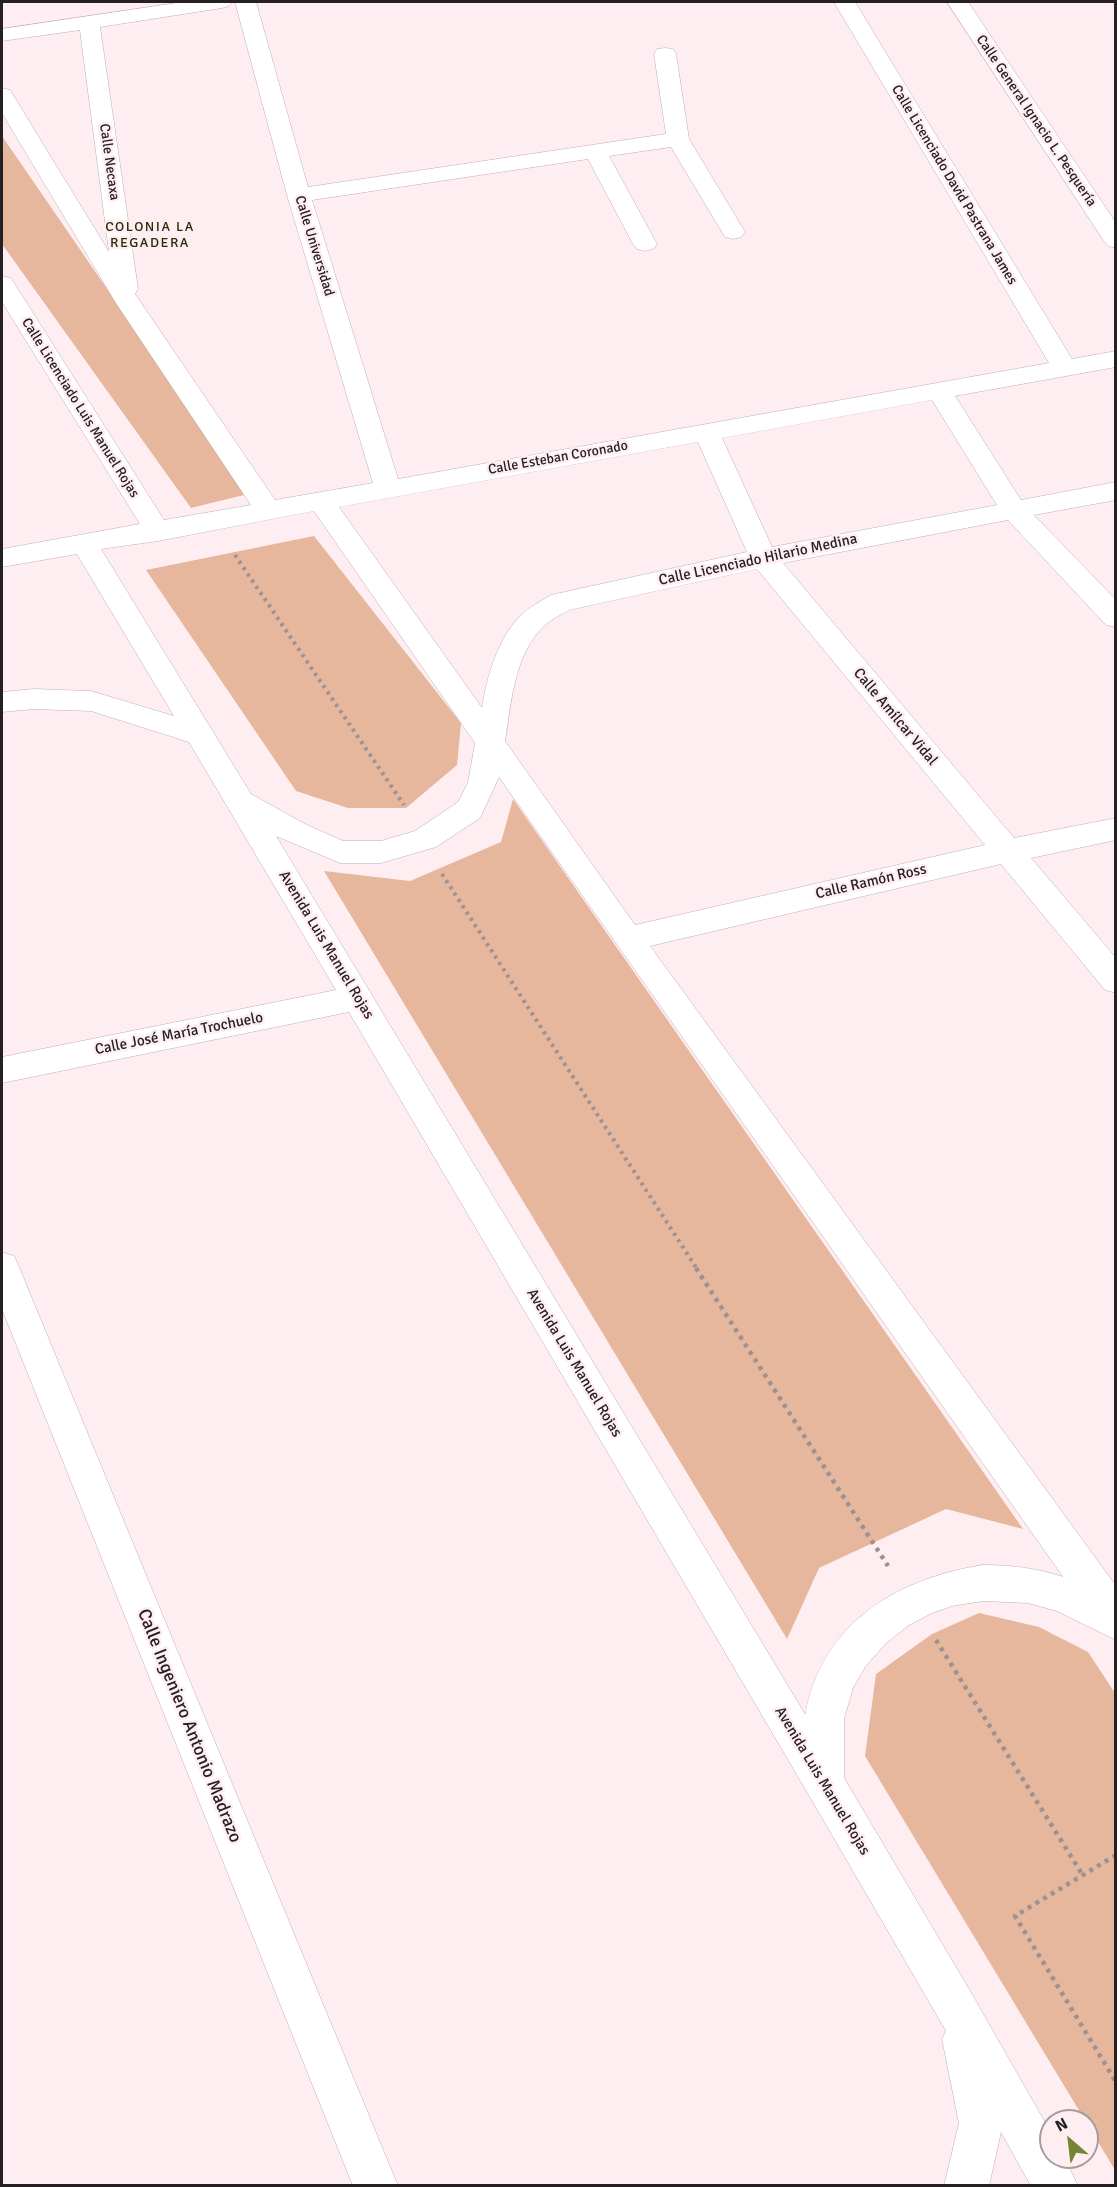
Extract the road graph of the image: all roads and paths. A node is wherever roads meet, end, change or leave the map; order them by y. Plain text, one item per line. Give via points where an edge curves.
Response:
1 (222, 2) edge
2 (245, 2) edge
3 (844, 2) edge
4 (957, 2) edge
5 (89, 21) junction
6 (2, 35) edge
7 (665, 54) dead end
8 (2, 95) edge
9 (678, 139) junction
10 (596, 152) junction
11 (299, 195) junction
12 (733, 232) dead end
13 (1116, 241) edge
14 (645, 244) dead end
15 (2, 284) edge
16 (128, 303) junction
17 (1116, 359) edge
18 (1065, 369) junction
19 (940, 392) junction
20 (707, 432) junction
21 (388, 489) junction
22 (1116, 490) edge
23 (321, 501) junction
24 (1013, 509) junction
25 (269, 511) junction
26 (213, 521) junction
27 (158, 532) junction
28 (85, 545) junction
29 (2, 558) edge
30 (763, 558) junction
31 (1116, 618) edge
32 (2, 702) edge
33 (199, 734) junction
34 (490, 740) junction
35 (240, 801) junction
36 (1116, 829) edge
37 (425, 839) junction
38 (1006, 851) junction
39 (628, 939) junction
40 (1116, 981) edge
41 (357, 998) junction
42 (2, 1070) edge
43 (2, 1267) edge
44 (911, 1602) junction
45 (1116, 1620) edge
46 (824, 1783) junction
47 (1116, 1856) edge
48 (1082, 1874) junction
49 (958, 2011) junction
50 (1116, 2082) edge
51 (376, 2186) edge
52 (966, 2186) edge
53 (1056, 2186) edge

1 - 5 street
2 - 11 street, Calle Universidad
3 - 18 street, Calle Licenciado David Pastrana James
4 - 13 street, Calle General Ignacio L. Pesquería
5 - 6 street
5 - 16 street, Calle Necaxa
7 - 9 street
8 - 16 street, Calle Necaxa
9 - 10 street
9 - 12 street
10 - 11 street
10 - 14 street
11 - 21 street, Calle Universidad
15 - 27 street, Calle Licenciado Luis Manuel Rojas
16 - 25 street, Calle Necaxa
17 - 18 street, Calle Esteban Coronado
18 - 19 street, Calle Esteban Coronado
19 - 20 street, Calle Esteban Coronado
19 - 24 street
20 - 21 street, Calle Esteban Coronado
20 - 30 street, Calle Amílcar Vidal
21 - 23 street, Calle Esteban Coronado
22 - 24 street, Calle Licenciado Hilario Medina
23 - 25 street, Calle Esteban Coronado
23 - 34 street
24 - 30 street, Calle Licenciado Hilario Medina
24 - 31 street
25 - 26 street, Calle Esteban Coronado
26 - 27 street, Calle Esteban Coronado
26 - 37 path
27 - 28 street, Calle Esteban Coronado
28 - 29 street, Calle Esteban Coronado
28 - 33 street, Avenida Luis Manuel Rojas
30 - 34 street, Calle Licenciado Hilario Medina via 561,602 533,620 515,644 500,685
30 - 38 street, Calle Amílcar Vidal
32 - 33 street via 91,701
33 - 35 street, Avenida Luis Manuel Rojas
34 - 37 street, Calle Licenciado Hilario Medina via 483,783 469,810
34 - 39 street
35 - 37 street, Calle Licenciado Hilario Medina via 294,832 340,852 381,852
35 - 41 street, Avenida Luis Manuel Rojas
36 - 38 street, Calle Ramón Ross
37 - 44 path via 439,868
38 - 39 street, Calle Ramón Ross
38 - 40 street, Calle Amílcar Vidal
39 - 45 street
41 - 42 street, Calle José María Trochuelo
41 - 46 street, Avenida Luis Manuel Rojas
43 - 51 street, Calle Ingeniero Antonio Madrazo
44 - 45 street via 944,1589 978,1583 1015,1583 1051,1590
44 - 46 street via 882,1621 858,1645 839,1675 827,1708 821,1745
44 - 48 path
46 - 49 street, Avenida Luis Manuel Rojas
47 - 48 path
48 - 50 path via 1015,1916
49 - 52 street via 981,2123
49 - 53 street, Avenida Luis Manuel Rojas

